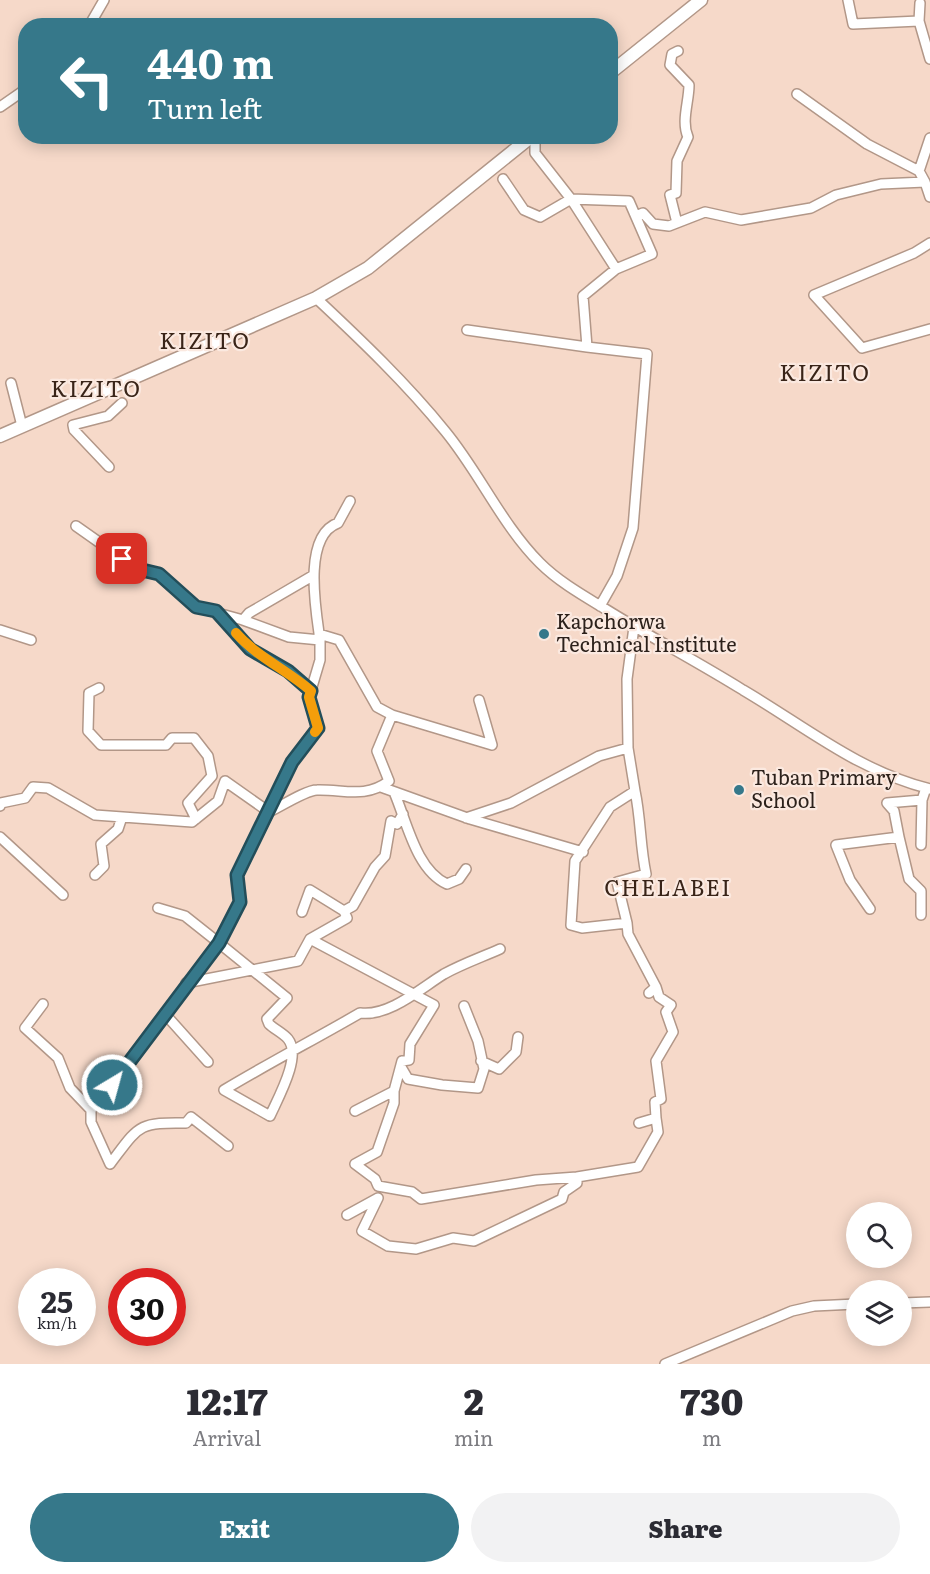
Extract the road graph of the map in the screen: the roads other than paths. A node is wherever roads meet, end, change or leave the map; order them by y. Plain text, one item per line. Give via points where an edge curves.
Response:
1 (104, 0) edge
2 (700, 0) edge
3 (848, 0) edge
4 (920, 3) dead end
5 (94, 18) edge
6 (919, 21) junction
7 (678, 51) dead end
8 (930, 59) edge
9 (618, 66) edge
10 (797, 94) dead end
11 (18, 95) edge
12 (0, 107) edge
13 (930, 138) edge
14 (523, 144) edge
15 (533, 144) edge
16 (920, 171) junction
17 (502, 179) dead end
18 (925, 182) junction
19 (930, 197) edge
20 (571, 199) junction
21 (636, 216) junction
22 (677, 223) junction
23 (930, 243) edge
24 (616, 269) junction
25 (316, 298) junction
26 (930, 329) edge
27 (467, 330) dead end
28 (587, 347) junction
29 (11, 383) dead end
30 (122, 404) dead end
31 (22, 426) junction
32 (0, 436) edge
33 (109, 467) dead end
34 (350, 501) dead end
35 (76, 526) dead end
36 (314, 575) junction
37 (600, 606) junction
38 (216, 611) junction
39 (243, 620) junction
40 (634, 627) junction
41 (0, 630) edge
42 (319, 637) junction
43 (31, 640) dead end
44 (99, 687) dead end
45 (311, 691) junction
46 (479, 700) dead end
47 (392, 715) junction
48 (628, 748) junction
49 (381, 787) junction
50 (928, 788) edge
51 (635, 791) junction
52 (394, 792) junction
53 (922, 800) junction
54 (0, 806) edge
55 (269, 812) junction
56 (404, 814) junction
57 (122, 817) junction
58 (466, 818) junction
59 (196, 819) junction
60 (0, 837) edge
61 (899, 837) junction
62 (921, 845) dead end
63 (583, 852) junction
64 (466, 869) dead end
65 (95, 875) dead end
66 (63, 895) dead end
67 (158, 908) dead end
68 (870, 909) dead end
69 (344, 911) junction
70 (302, 912) dead end
71 (921, 915) dead end
72 (627, 923) junction
73 (310, 939) junction
74 (219, 943) junction
75 (500, 949) dead end
76 (254, 969) junction
77 (186, 983) junction
78 (415, 995) junction
79 (43, 1005) dead end
80 (464, 1006) dead end
81 (165, 1014) junction
82 (518, 1036) dead end
83 (292, 1053) junction
84 (481, 1061) junction
85 (208, 1062) dead end
86 (401, 1067) junction
87 (394, 1091) junction
88 (91, 1110) junction
89 (355, 1111) dead end
90 (656, 1118) junction
91 (639, 1123) dead end
92 (228, 1146) dead end
93 (577, 1177) junction
94 (346, 1215) dead end
95 (930, 1302) edge
96 (912, 1303) edge
97 (846, 1304) edge
98 (665, 1364) edge

1 - 5 street
2 - 9 main road
3 - 6 street via 853,24
4 - 6 street
6 - 8 street
7 - 22 street via 672,54 670,65 689,85 689,99 684,128 688,137 677,161 676,193 670,195
10 - 16 street via 867,144
11 - 12 street
13 - 16 street
14 - 25 main road via 368,268
15 - 20 street via 534,153
16 - 18 street
17 - 20 street via 524,210 540,217
18 - 19 street
18 - 22 street via 881,184 836,195 811,208 741,220 705,212
20 - 21 street via 629,201
20 - 24 street
21 - 22 street via 643,213 653,224
21 - 24 street via 652,254
23 - 26 street via 814,295 862,348
24 - 28 street via 583,296
25 - 31 main road
25 - 37 street via 386,364 446,431 530,552 550,572
27 - 28 street
28 - 37 street via 647,354 633,528 617,576
29 - 31 street
30 - 33 street via 108,416 74,425 74,430
31 - 32 main road
34 - 36 street via 338,523 320,541
35 - 38 street via 138,569 159,574 196,607
36 - 39 street
36 - 42 street
37 - 40 street
38 - 39 street
38 - 45 street via 250,649 288,671
39 - 42 street via 290,637
40 - 48 street via 627,679
40 - 50 street via 743,689 861,764 902,782
41 - 43 street
42 - 45 street via 320,660
42 - 47 street via 339,640 377,707
44 - 59 street via 89,693 88,731 101,745 166,745 172,738 194,738 208,756 212,776 188,803
45 - 55 street via 309,697 318,728 292,762
46 - 47 street via 492,746
47 - 49 street via 377,751 389,781
48 - 51 street
48 - 58 street via 599,756 511,803
49 - 52 street
49 - 55 street via 328,793 315,790
50 - 53 street
51 - 63 street via 610,807
51 - 72 street via 646,874 617,882
52 - 56 street
52 - 58 street
53 - 61 street via 887,803 894,811
53 - 62 street
54 - 57 street via 25,798 33,787 48,788 95,815
55 - 59 street via 225,781 218,801
55 - 74 street via 237,875 240,902
56 - 64 street via 424,865 435,879 447,884 459,879
56 - 69 street via 397,824 391,821 385,856 353,906
57 - 59 street via 192,822
57 - 65 street via 118,829 102,844 104,866
58 - 63 street
60 - 66 street
61 - 68 street via 836,845 850,880
61 - 71 street via 909,879 921,891
63 - 72 street via 575,861 571,925 582,928
67 - 74 street via 185,916
69 - 70 street via 310,890
69 - 73 street via 347,918
72 - 90 street via 652,990 671,1005 666,1012 673,1032 656,1061 661,1099 655,1102
73 - 76 street via 298,961
73 - 78 street
74 - 76 street
74 - 77 street
75 - 78 street via 444,974
76 - 77 street
76 - 83 street via 287,998 267,1019 268,1024 287,1037
77 - 81 street
78 - 83 street via 369,1014 360,1013
78 - 86 street via 434,1005 410,1044 409,1060 402,1061
79 - 88 street via 25,1028 58,1058 70,1088
80 - 84 street via 478,1041
81 - 85 street
81 - 88 street
82 - 84 street via 516,1052 499,1069
83 - 83 street via 262,1066 224,1090 270,1116 288,1076
84 - 86 street via 484,1069 478,1088 408,1079
86 - 87 street
87 - 89 street
87 - 93 street via 377,1152 355,1164 378,1186 412,1192 421,1199
88 - 92 street via 91,1122 110,1164 137,1129 151,1122 186,1123 191,1117
90 - 91 street
90 - 93 street via 658,1132 638,1167
93 - 94 street via 577,1184 564,1192 562,1199 474,1240 453,1238 416,1249 388,1246 362,1231 378,1198
95 - 96 street
97 - 98 street via 792,1311

